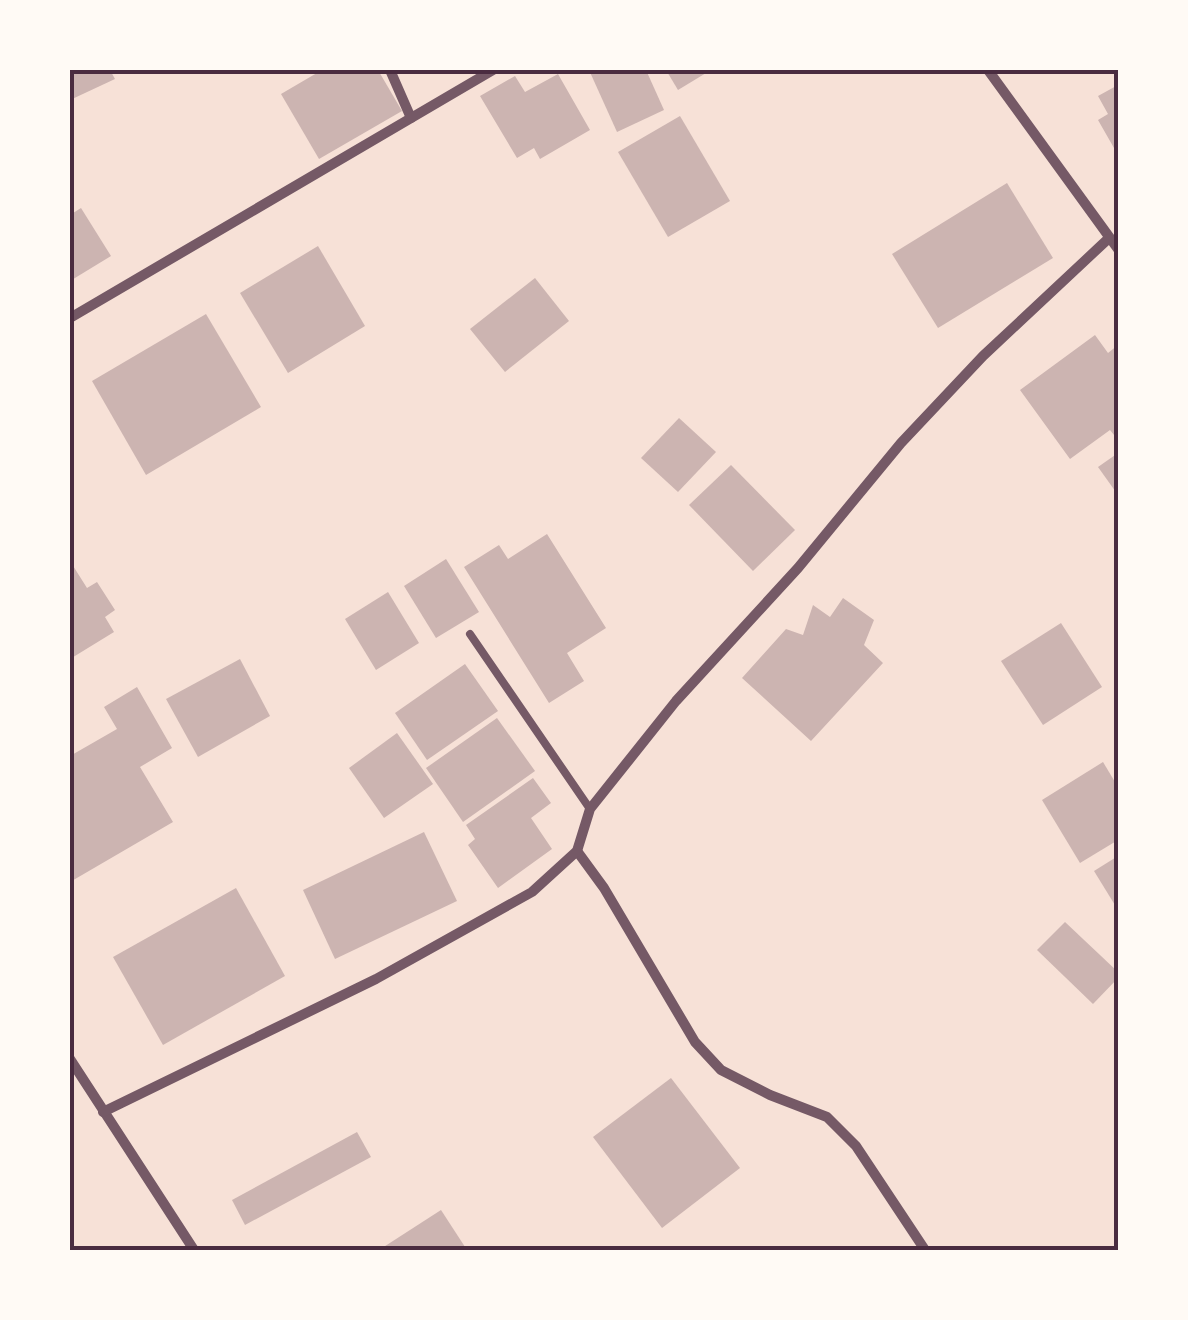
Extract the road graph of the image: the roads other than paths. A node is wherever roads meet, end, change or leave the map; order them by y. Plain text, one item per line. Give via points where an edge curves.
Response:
1 (390, 70) edge
2 (493, 70) edge
3 (988, 70) edge
4 (411, 118) junction
5 (1108, 238) junction
6 (1118, 249) edge
7 (70, 318) edge
8 (470, 634) dead end
9 (590, 808) junction
10 (577, 851) junction
11 (70, 1059) edge
12 (103, 1112) junction
13 (194, 1250) edge
14 (925, 1250) edge

1 - 4 street
2 - 4 street
3 - 5 street
4 - 7 street
5 - 6 street
5 - 9 street via 901,443
8 - 9 lane
9 - 10 street
10 - 12 street via 532,892 462,934
10 - 14 street via 695,1042 721,1070 827,1117 856,1146
11 - 12 street
12 - 13 street

